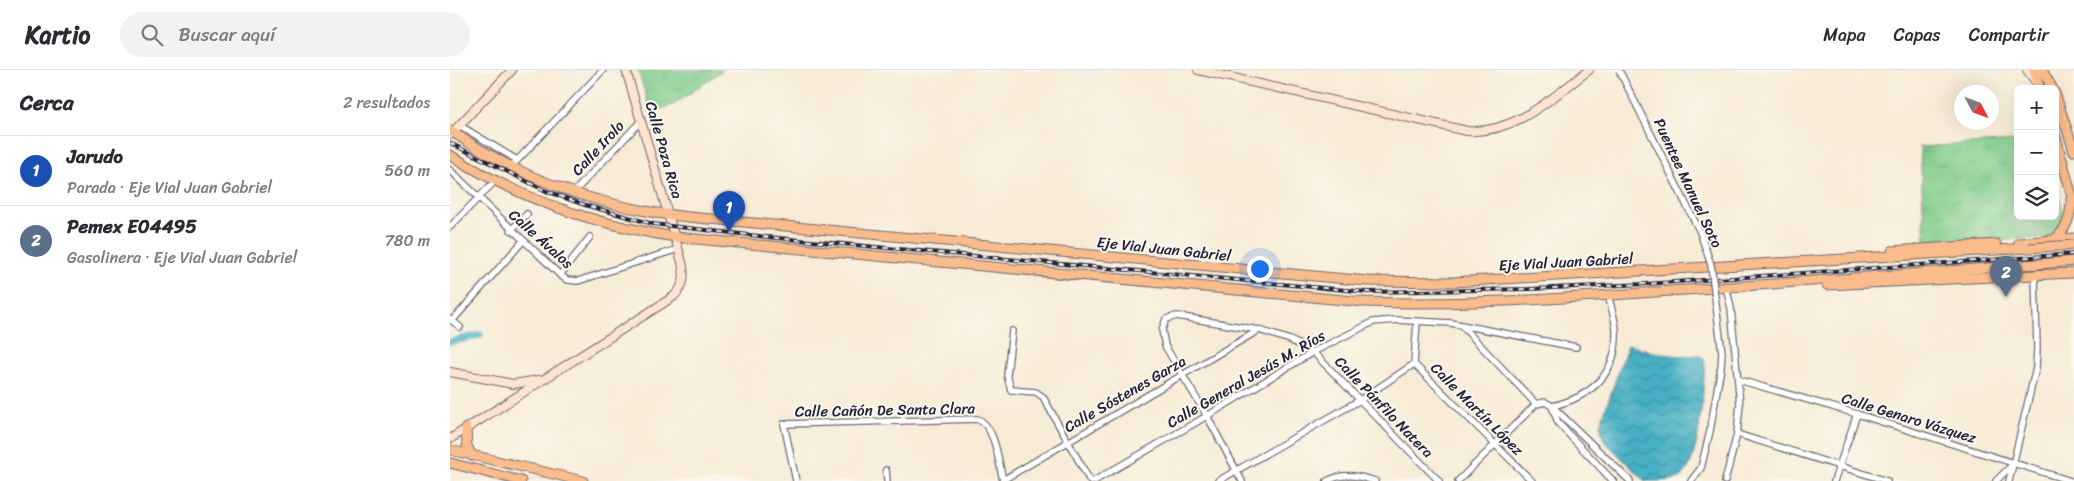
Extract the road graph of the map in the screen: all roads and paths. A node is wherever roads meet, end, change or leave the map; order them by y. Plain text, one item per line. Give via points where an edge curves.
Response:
1 (512, 70) edge
2 (603, 70) edge
3 (626, 70) edge
4 (1198, 70) edge
5 (1589, 70) edge
6 (1618, 70) edge
7 (2027, 70) edge
8 (2034, 70) edge
9 (2042, 70) edge
10 (2047, 70) edge
11 (2038, 85) edge
12 (2039, 85) edge
13 (2051, 85) edge
14 (2052, 85) edge
15 (2059, 114) edge
16 (641, 121) junction
17 (459, 125) junction
18 (451, 132) edge
19 (2059, 147) edge
20 (2074, 151) edge
21 (450, 155) edge
22 (514, 163) junction
23 (2074, 163) edge
24 (2065, 166) junction
25 (450, 170) edge
26 (495, 181) junction
27 (574, 192) junction
28 (2071, 193) junction
29 (478, 198) junction
30 (2074, 204) edge
31 (526, 214) dead end
32 (668, 215) junction
33 (450, 227) edge
34 (511, 230) junction
35 (590, 237) dead end
36 (675, 237) junction
37 (523, 241) junction
38 (2053, 241) junction
39 (2073, 243) edge
40 (678, 249) junction
41 (1824, 261) junction
42 (2074, 262) edge
43 (560, 275) junction
44 (2035, 275) junction
45 (2070, 275) edge
46 (1799, 282) junction
47 (1726, 287) junction
48 (1608, 296) junction
49 (451, 320) edge
50 (1417, 322) junction
51 (1461, 325) junction
52 (460, 327) dead end
53 (1259, 330) junction
54 (1012, 331) dead end
55 (1576, 347) dead end
56 (1313, 352) junction
57 (1414, 364) junction
58 (450, 372) edge
59 (1182, 375) junction
60 (544, 380) junction
61 (1739, 380) junction
62 (1360, 400) junction
63 (1536, 404) junction
64 (1552, 406) junction
65 (1856, 414) junction
66 (1207, 416) junction
67 (466, 428) junction
68 (1738, 434) junction
69 (450, 439) edge
70 (1067, 441) junction
71 (1495, 444) junction
72 (450, 450) edge
73 (472, 456) junction
74 (450, 463) edge
75 (2014, 463) junction
76 (1839, 466) junction
77 (886, 470) dead end
78 (1237, 470) junction
79 (521, 481) edge
80 (583, 481) edge
81 (796, 481) edge
82 (887, 481) edge
83 (1003, 481) edge
84 (1090, 481) edge
85 (1094, 481) edge
86 (1218, 481) edge
87 (1242, 481) edge
88 (1327, 481) edge
89 (1375, 481) edge
90 (1439, 481) edge
91 (1458, 481) edge
92 (1532, 481) edge
93 (1613, 481) edge
94 (1630, 481) edge
95 (1691, 481) edge
96 (1725, 481) edge
97 (1834, 481) edge
98 (1887, 481) edge
99 (1996, 481) edge
100 (2009, 481) edge
101 (2071, 481) edge

1 - 17 main road
2 - 22 street
3 - 16 main road, Calle Poza Rica
4 - 5 main road via 1481,132 1498,128 1534,111
6 - 95 street, Puentee Manuel Soto, bridge via 1708,253 1722,353 1721,368 1701,468
7 - 11 main road
8 - 12 main road
9 - 13 main road
10 - 14 main road
15 - 20 main road
16 - 27 street, Calle Irolo
16 - 32 main road, Calle Poza Rica
17 - 18 main road
17 - 22 street
18 - 22 main road, Eje Vial Juan Gabriel
19 - 24 main road
21 - 26 main road
22 - 27 main road, Eje Vial Juan Gabriel
23 - 24 main road
24 - 28 main road
25 - 29 street, Calle Ávalos
26 - 29 street
26 - 36 main road via 590,220
27 - 32 main road, Eje Vial Juan Gabriel via 620,206
28 - 30 main road
28 - 38 main road via 2069,220
29 - 33 street
29 - 34 street, Calle Ávalos
31 - 34 street
32 - 36 main road, Calle Poza Rica
32 - 41 main road, Eje Vial Juan Gabriel via 1368,281 1453,282
34 - 37 street, Calle Ávalos
35 - 43 street
36 - 40 main road, Calle Poza Rica
36 - 48 main road via 1364,302 1455,303
37 - 43 street, Calle Ávalos
37 - 49 street
38 - 39 main road
38 - 41 main road via 1862,253
39 - 41 main road, Eje Vial Juan Gabriel, bridge
40 - 43 street, Calle Ávalos via 578,282
40 - 60 main road, Calle Poza Rica via 684,272 683,285 677,293
42 - 45 main road
42 - 46 main road
44 - 45 main road
44 - 46 main road via 1842,285
44 - 75 street via 2036,368
46 - 47 main road
47 - 48 main road
47 - 61 street
48 - 64 street via 1616,330 1613,360 1607,373 1581,396
49 - 52 street
50 - 51 street, Calle General Jesús M. Ríos
50 - 56 street, Calle General Jesús M. Ríos via 1373,322
50 - 57 street, Calle Martín López
51 - 55 street, Calle General Jesús M. Ríos
51 - 63 street
53 - 56 street, Calle Pánfilo Natera
53 - 59 street, Calle Sóstenes Garza
53 - 59 street, Calle Pánfilo Natera via 1177,316 1166,319 1162,338
54 - 70 street via 1007,375 1011,390 1036,392 1043,397
56 - 62 street, Calle Pánfilo Natera
56 - 66 street, Calle General Jesús M. Ríos
57 - 62 street
57 - 71 street, Calle Martín López
58 - 60 main road via 513,384
59 - 66 street
59 - 70 street, Calle Sóstenes Garza
60 - 67 main road, Calle Poza Rica
61 - 65 street, Calle Genaro Vázquez
61 - 68 street
62 - 78 street
62 - 90 street, Calle Pánfilo Natera
63 - 64 street via 1545,402
63 - 71 street
64 - 93 street via 1558,423
64 - 94 street
65 - 75 street, Calle Genaro Vázquez
65 - 76 street
66 - 78 street
66 - 85 street, Calle General Jesús M. Ríos
67 - 69 main road, Calle Poza Rica
67 - 73 main road via 466,446
68 - 76 street
68 - 96 street
70 - 83 street, Calle Sóstenes Garza
70 - 84 street
71 - 91 street
71 - 92 street, Calle Martín López
72 - 73 main road
73 - 80 main road
74 - 79 main road
75 - 99 street
75 - 100 street
75 - 101 street, Calle Genaro Vázquez
76 - 97 street
76 - 98 street
77 - 82 street
78 - 86 street
78 - 87 street
81 - 83 street, Calle Cañón De Santa Clara via 784,424 977,419 991,432
88 - 89 street via 1344,475

